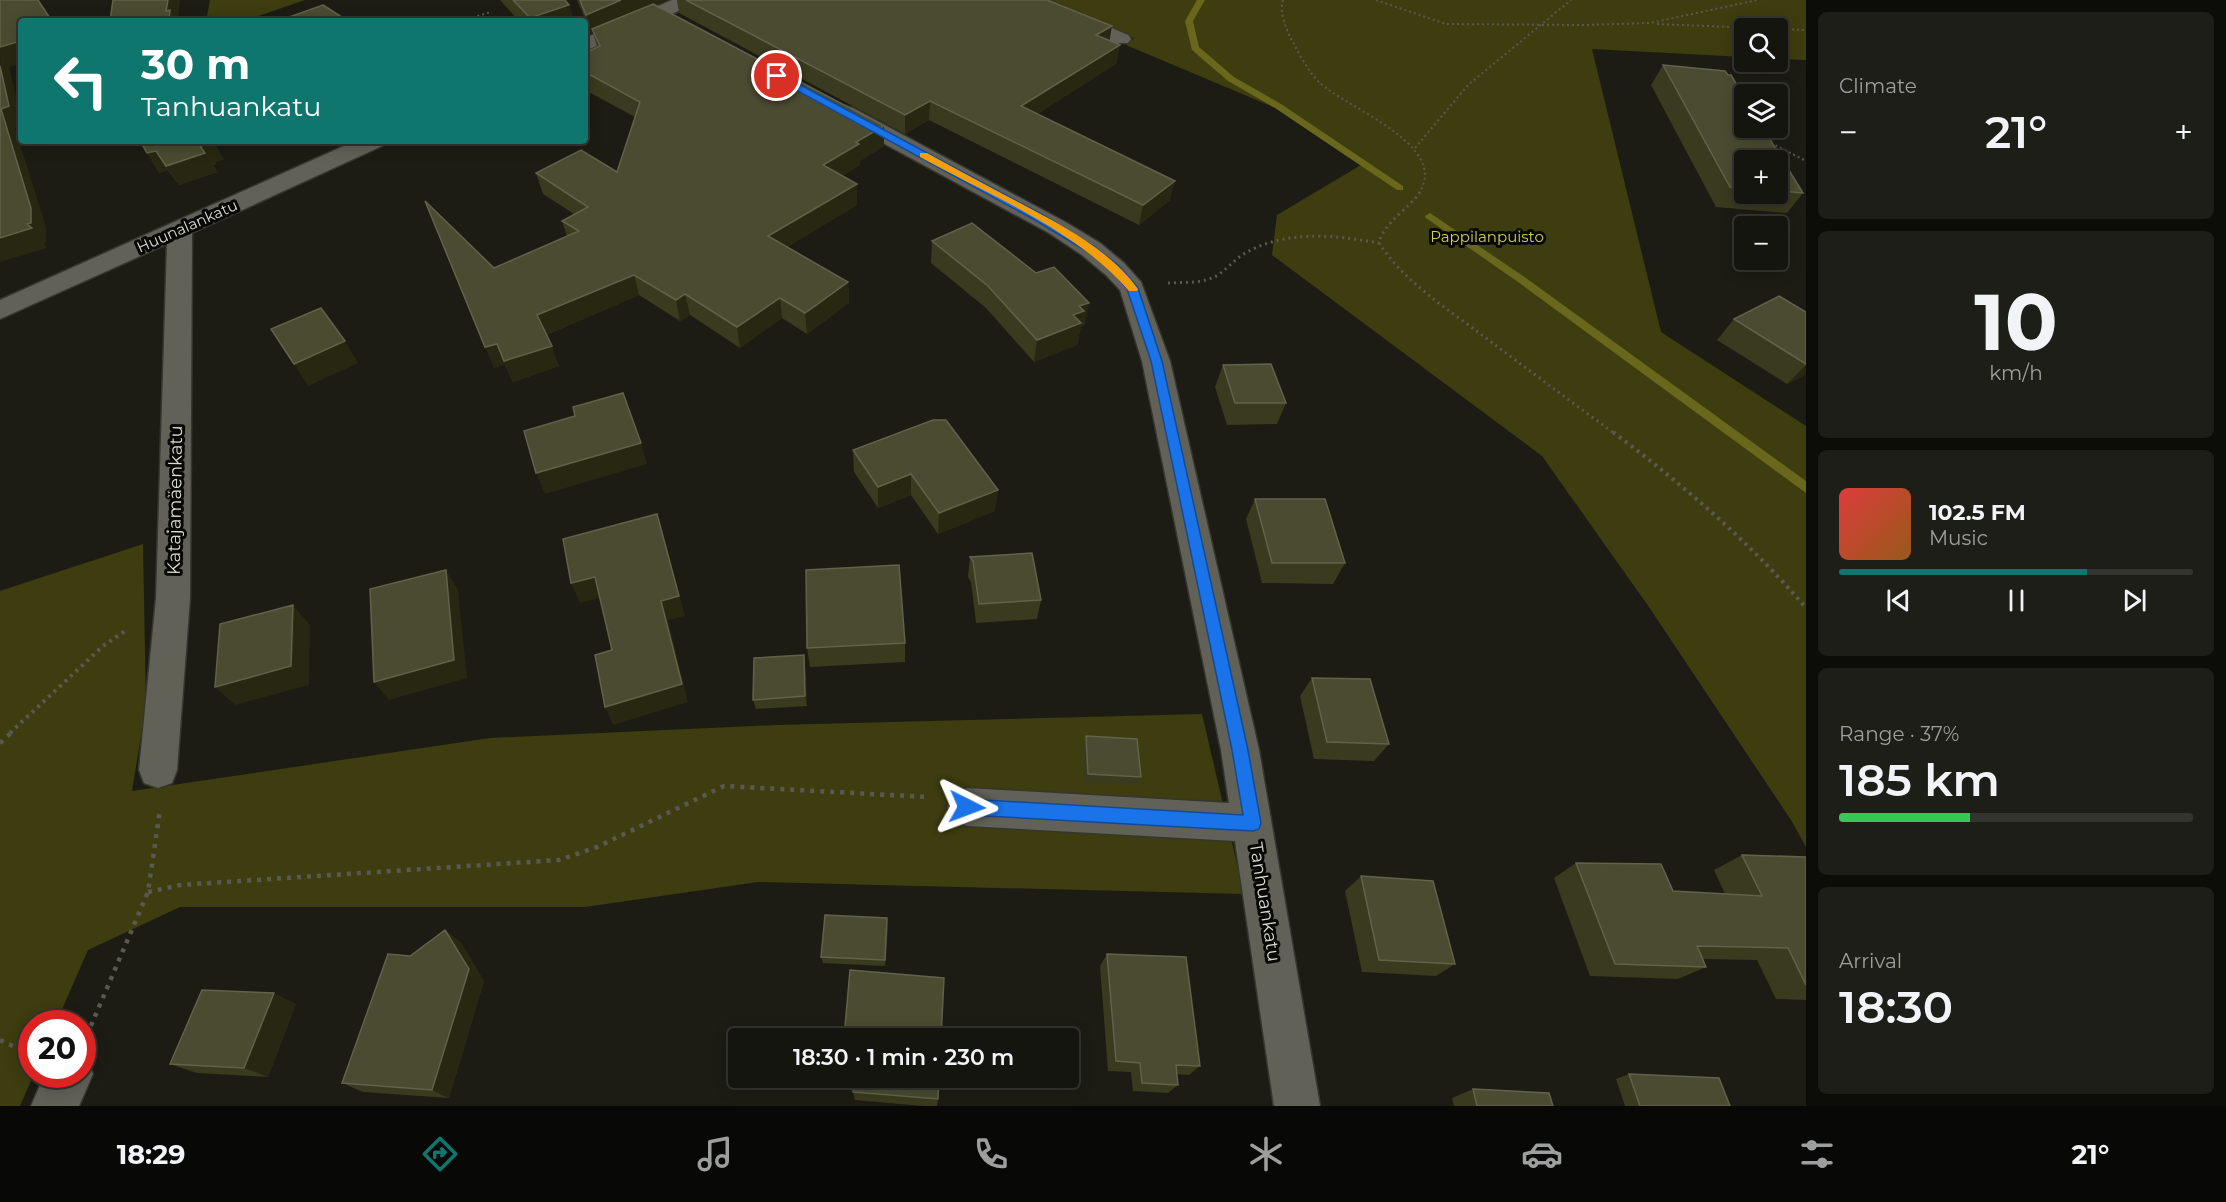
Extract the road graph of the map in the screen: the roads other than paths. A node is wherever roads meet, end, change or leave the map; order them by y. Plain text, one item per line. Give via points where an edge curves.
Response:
1 (1032, 0) edge
2 (688, 14) edge
3 (1121, 39) dead end
4 (588, 44) edge
5 (818, 98) edge
6 (367, 144) edge
7 (180, 229) junction
8 (0, 310) edge
9 (158, 770) road end
10 (967, 807) road end
11 (1253, 823) junction
12 (63, 1088) edge
13 (54, 1106) edge
14 (1297, 1106) edge

1 - 3 street
2 - 4 street via 658,12
5 - 11 street, Tanhuankatu via 1058,228 1100,256 1132,288 1156,361
6 - 7 street, Huunalankatu
7 - 8 street, Huunalankatu
7 - 9 street, Katajamäenkatu via 173,598
10 - 11 street
11 - 14 street, Tanhuankatu
12 - 13 street

